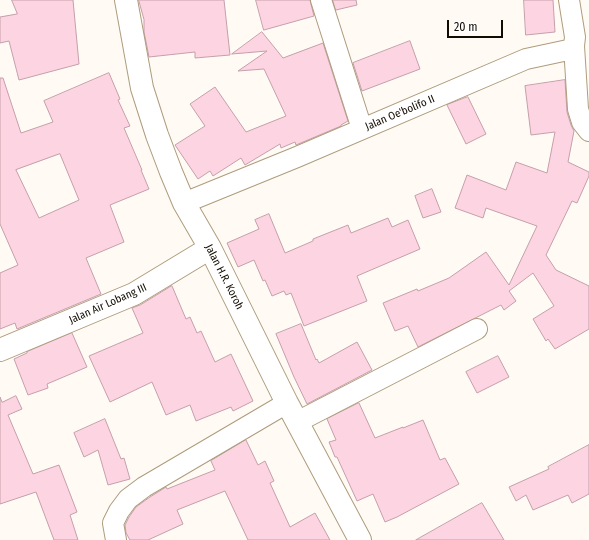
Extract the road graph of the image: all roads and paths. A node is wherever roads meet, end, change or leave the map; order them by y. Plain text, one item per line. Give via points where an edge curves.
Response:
1 (126, 0) edge
2 (321, 0) edge
3 (569, 0) edge
4 (574, 46) junction
5 (362, 129) junction
6 (589, 130) edge
7 (184, 203) junction
8 (210, 248) junction
9 (477, 329) dead end
10 (0, 350) edge
11 (287, 403) junction
12 (298, 422) junction
13 (116, 540) edge
14 (360, 540) edge

1 - 7 main road, Jalan H.R. Koroh via 142,88 157,135
2 - 5 street
3 - 4 street
4 - 5 street, Jalan Oe'bolifo II via 568,50 526,59
4 - 6 street via 578,109 582,122
5 - 7 street, Jalan Oe'bolifo II
7 - 8 main road, Jalan H.R. Koroh
8 - 10 main road, Jalan Air Lobang III via 134,294
8 - 11 main road, Jalan H.R. Koroh
9 - 12 street
11 - 12 main road, Jalan H.R. Koroh
11 - 13 street via 144,487 128,499 114,523
12 - 14 main road, Jalan H.R. Koroh

